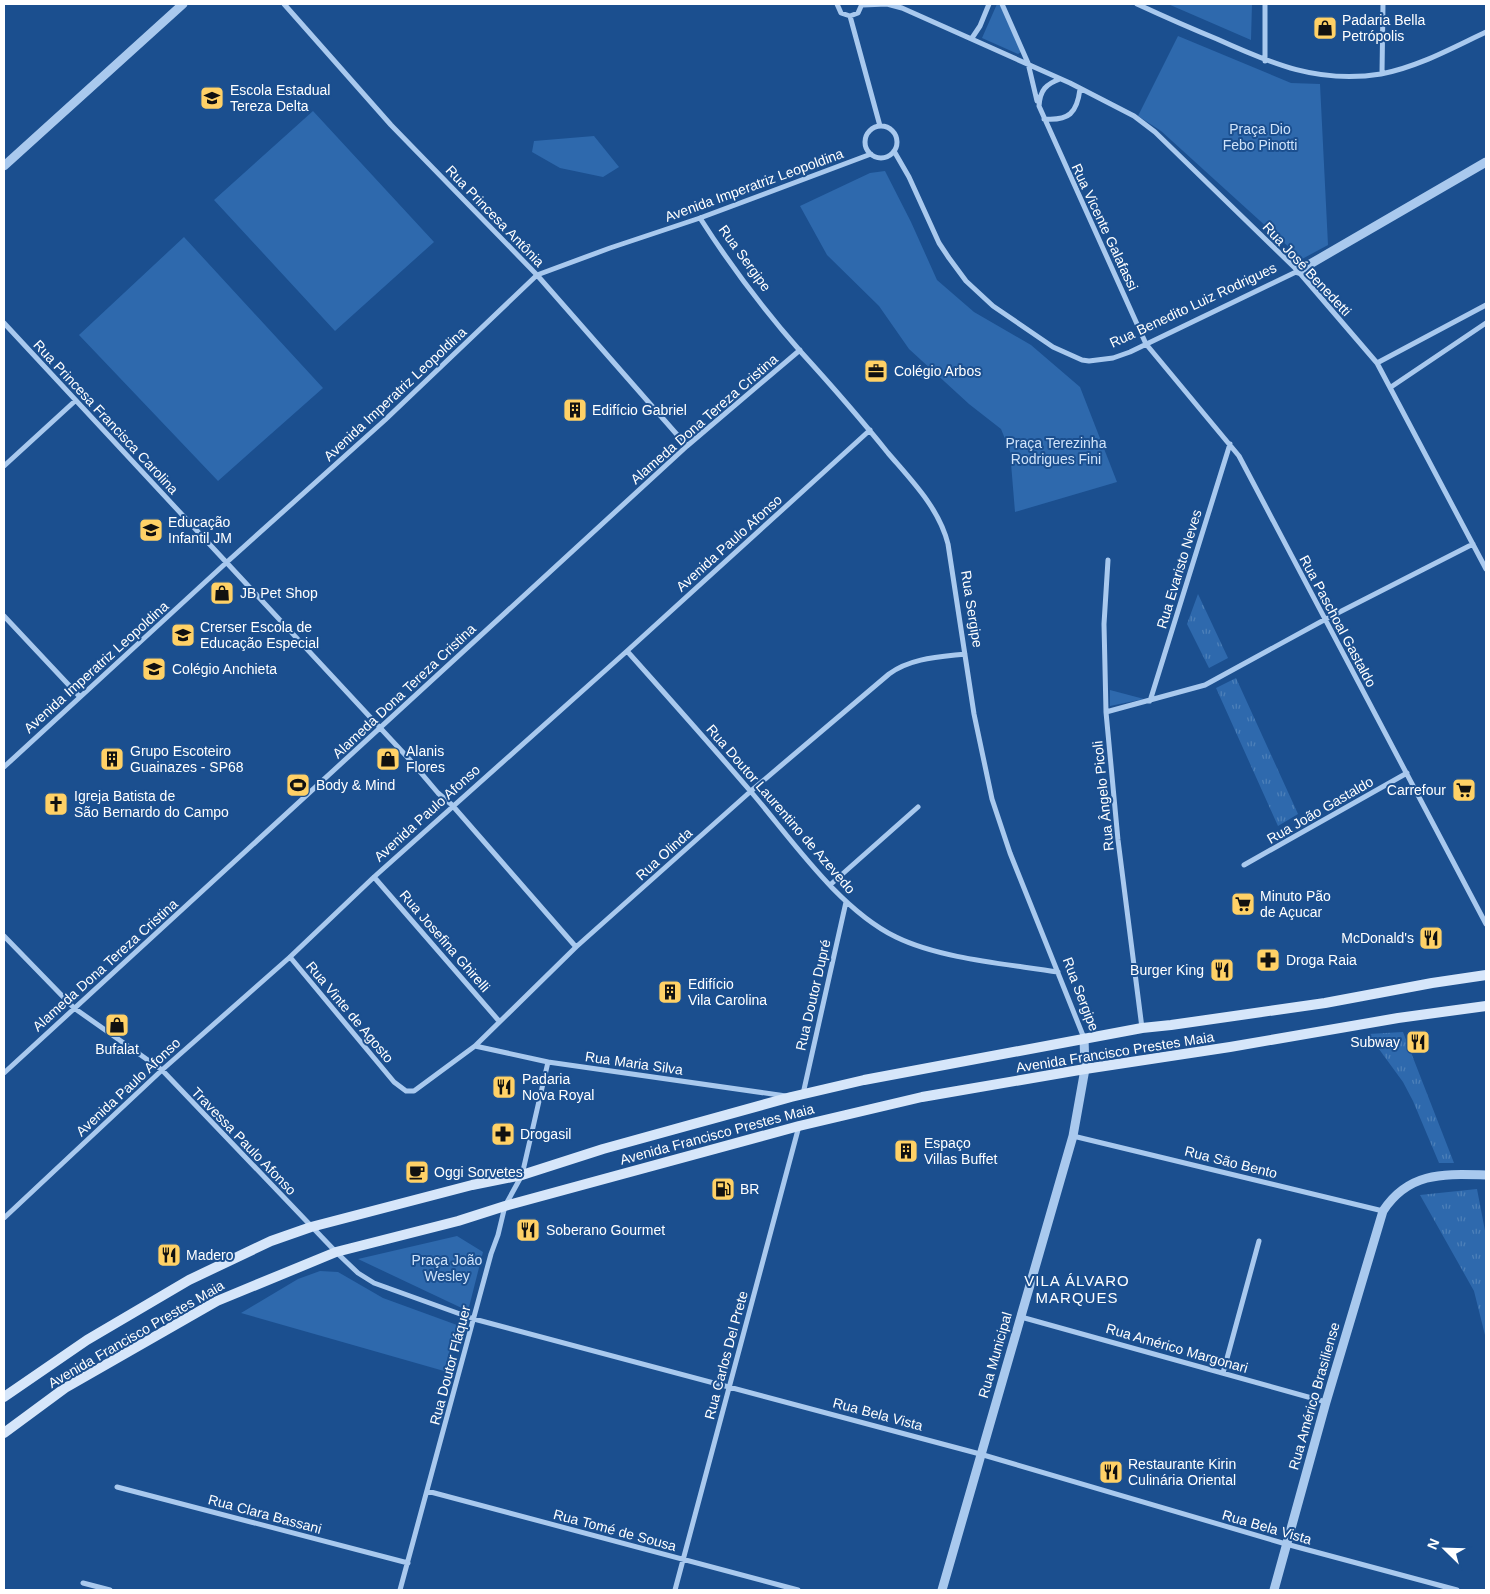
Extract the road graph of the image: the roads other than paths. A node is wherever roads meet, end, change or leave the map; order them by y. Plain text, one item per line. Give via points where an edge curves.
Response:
1 (183, 4) edge
2 (837, 4) edge
3 (989, 4) edge
4 (1002, 4) edge
5 (1137, 4) edge
6 (1265, 4) edge
7 (1384, 4) edge
8 (286, 5) edge
9 (862, 5) edge
10 (850, 16) junction
11 (1486, 32) edge
12 (972, 38) junction
13 (1265, 61) junction
14 (1028, 63) junction
15 (1382, 74) junction
16 (1060, 79) junction
17 (1080, 89) junction
18 (1039, 106) junction
19 (1044, 119) junction
20 (880, 126) junction
21 (894, 151) junction
22 (871, 154) junction
23 (1486, 162) edge
24 (4, 166) edge
25 (700, 218) junction
26 (1298, 271) junction
27 (536, 275) junction
28 (1486, 305) edge
29 (4, 323) edge
30 (1486, 323) edge
31 (6, 330) edge
32 (1146, 344) junction
33 (800, 350) junction
34 (1377, 363) junction
35 (1391, 387) junction
36 (75, 400) junction
37 (870, 430) junction
38 (1230, 444) junction
39 (687, 446) junction
40 (4, 466) edge
41 (1473, 544) junction
42 (1108, 560) dead end
43 (227, 562) junction
44 (1486, 569) edge
45 (4, 616) edge
46 (1324, 620) junction
47 (627, 650) junction
48 (965, 654) junction
49 (80, 697) junction
50 (1150, 701) junction
51 (1106, 712) junction
52 (380, 729) junction
53 (4, 766) edge
54 (1406, 773) junction
55 (751, 791) junction
56 (452, 805) junction
57 (918, 807) dead end
58 (1244, 865) dead end
59 (374, 877) junction
60 (830, 885) junction
61 (846, 902) junction
62 (1486, 924) edge
63 (4, 936) edge
64 (576, 948) junction
65 (290, 957) junction
66 (1058, 972) junction
67 (1486, 975) edge
68 (1486, 1006) edge
69 (74, 1008) junction
70 (499, 1021) junction
71 (1142, 1028) junction
72 (1084, 1038) junction
73 (475, 1046) junction
74 (548, 1062) junction
75 (1085, 1069) junction
76 (162, 1070) junction
77 (4, 1073) edge
78 (394, 1082) joint
79 (803, 1094) junction
80 (791, 1097) junction
81 (799, 1126) junction
82 (1073, 1136) junction
83 (522, 1175) junction
84 (1486, 1175) edge
85 (504, 1206) junction
86 (1383, 1211) junction
87 (4, 1218) edge
88 (311, 1227) junction
89 (1259, 1241) dead end
90 (336, 1252) junction
91 (1021, 1316) junction
92 (474, 1318) junction
93 (1223, 1373) junction
94 (730, 1386) junction
95 (4, 1397) edge
96 (1326, 1402) junction
97 (4, 1433) edge
98 (980, 1454) junction
99 (117, 1487) dead end
100 (427, 1492) junction
101 (1286, 1544) junction
102 (684, 1560) junction
103 (408, 1563) junction
104 (83, 1583) dead end
105 (110, 1590) edge
106 (400, 1590) edge
107 (675, 1590) edge
108 (798, 1590) edge
109 (942, 1590) edge
110 (1274, 1590) edge
111 (1457, 1590) edge

1 - 24 street
2 - 10 street via 841,13
3 - 12 street
4 - 14 street
5 - 13 street
6 - 13 street
7 - 15 street
8 - 27 street, Rua Princesa Antônia via 391,125
9 - 10 street via 858,13
9 - 12 street, Rua José Benedetti via 888,4 902,8
10 - 20 street
11 - 15 street via 1428,60
12 - 14 street, Rua José Benedetti
13 - 15 street via 1324,75
14 - 16 street, Rua José Benedetti
14 - 18 street
16 - 17 street, Rua José Benedetti
16 - 18 street via 1046,85 1039,97
17 - 19 street via 1070,114 1063,119
17 - 26 street, Rua José Benedetti via 1134,116 1155,132
18 - 19 street
19 - 32 street, Rua Vicente Galafassi
20 - 21 street via 890,128 896,136
20 - 22 street via 867,134 866,144
21 - 22 street via 880,158
21 - 32 street, Rua Benedito Luiz Rodrigues via 939,243 966,281 993,306 1053,347 1082,360 1113,358
22 - 25 street, Avenida Imperatriz Leopoldina
23 - 26 street, Rua Benedito Luiz Rodrigues
25 - 27 street, Avenida Imperatriz Leopoldina
25 - 33 street, Rua Sergipe via 729,263
26 - 32 street, Rua Benedito Luiz Rodrigues
26 - 34 street, Rua José Benedetti
27 - 39 street, Rua Princesa Antônia
27 - 43 street, Avenida Imperatriz Leopoldina via 385,420
28 - 34 street
29 - 31 street, Rua Princesa Francisca Carolina
30 - 35 street
31 - 36 street, Rua Princesa Francisca Carolina
32 - 38 street, Rua Paschoal Gastaldo
33 - 37 street, Rua Sergipe
33 - 39 street, Alameda Dona Tereza Cristina
34 - 35 street, Rua José Benedetti
35 - 41 street, Rua José Benedetti
36 - 40 street
36 - 43 street, Rua Princesa Francisca Carolina
37 - 47 street, Avenida Paulo Afonso
37 - 48 street, Rua Sergipe via 921,492 938,519 948,544
38 - 46 street, Rua Paschoal Gastaldo
38 - 50 street, Rua Evaristo Neves
39 - 52 street, Alameda Dona Tereza Cristina
41 - 44 street, Rua José Benedetti
41 - 46 street
42 - 51 street, Rua Ângelo Picoli via 1104,624
43 - 49 street, Avenida Imperatriz Leopoldina
43 - 52 street, Rua Princesa Francisca Carolina
45 - 49 street
46 - 50 street via 1205,685
46 - 54 street, Rua Paschoal Gastaldo
47 - 55 street, Rua Doutor Laurentino de Azevedo
47 - 56 street, Avenida Paulo Afonso
48 - 55 street, Rua Olinda via 920,660 897,668
48 - 66 street, Rua Sergipe via 992,799
49 - 53 street, Avenida Imperatriz Leopoldina
50 - 51 street
51 - 71 street, Rua Ângelo Picoli via 1118,840
52 - 56 street, Rua Princesa Francisca Carolina
52 - 69 street, Alameda Dona Tereza Cristina
54 - 58 street, Rua João Gastaldo
54 - 62 street, Rua Paschoal Gastaldo
55 - 60 street, Rua Doutor Laurentino de Azevedo
55 - 64 street, Rua Olinda
56 - 59 street, Avenida Paulo Afonso
56 - 64 street, Rua Princesa Francisca Carolina
57 - 60 street
59 - 65 street, Avenida Paulo Afonso
59 - 70 street, Rua Josefina Ghirelli
60 - 61 street, Rua Doutor Laurentino de Azevedo
61 - 66 street, Rua Doutor Laurentino de Azevedo via 895,937 921,947 950,955
61 - 79 street, Rua Doutor Dupré
63 - 69 street, Travessa Paulo Afonso
64 - 70 street, Rua Olinda
65 - 76 street, Avenida Paulo Afonso
65 - 78 street, Rua Vinte de Agosto
66 - 72 street, Rua Sergipe
67 - 71 main road, Avenida Francisco Prestes Maia via 1325,1003
68 - 75 main road, Avenida Francisco Prestes Maia
69 - 76 street, Travessa Paulo Afonso
69 - 77 street, Alameda Dona Tereza Cristina
70 - 73 street, Rua Olinda
71 - 72 main road, Avenida Francisco Prestes Maia
72 - 75 street, Rua Sergipe
72 - 79 main road, Avenida Francisco Prestes Maia
73 - 74 street, Rua Maria Silva
73 - 78 street, Rua Olinda via 414,1091 406,1091
74 - 80 street, Rua Maria Silva
74 - 83 street, Rua Doutor Fláquer
75 - 81 main road, Avenida Francisco Prestes Maia via 922,1097
75 - 82 street, Rua Municipal
76 - 87 street, Avenida Paulo Afonso
76 - 88 street, Travessa Paulo Afonso
79 - 80 main road, Avenida Francisco Prestes Maia
80 - 83 main road, Avenida Francisco Prestes Maia
81 - 85 main road, Avenida Francisco Prestes Maia
81 - 94 street, Rua Carlos Del Prete
82 - 86 street, Rua São Bento
82 - 91 street, Rua Municipal
83 - 85 street, Rua Doutor Fláquer
83 - 88 main road, Avenida Francisco Prestes Maia
84 - 86 street via 1440,1174 1420,1180 1392,1198
85 - 90 main road, Avenida Francisco Prestes Maia
85 - 92 street, Rua Doutor Fláquer
86 - 96 street, Rua Américo Brasiliense
88 - 90 street, Rua Bela Vista
88 - 95 main road, Avenida Francisco Prestes Maia via 271,1241 189,1280 87,1340
89 - 93 street
90 - 92 street, Rua Bela Vista via 358,1273 374,1282
90 - 97 main road, Avenida Francisco Prestes Maia via 217,1301 65,1388
91 - 93 street, Rua Américo Margonari
91 - 98 street, Rua Municipal
92 - 94 street, Rua Bela Vista
92 - 100 street, Rua Doutor Fláquer
93 - 96 street, Rua Américo Margonari
94 - 98 street, Rua Bela Vista
94 - 102 street, Rua Carlos Del Prete
96 - 101 street, Rua Américo Brasiliense
98 - 101 street, Rua Bela Vista
98 - 109 street, Rua Municipal
99 - 103 street, Rua Clara Bassani
100 - 102 street, Rua Tomé de Sousa
100 - 103 street, Rua Doutor Fláquer
101 - 110 street, Rua Américo Brasiliense
101 - 111 street, Rua Bela Vista
102 - 107 street, Rua Carlos Del Prete
102 - 108 street, Rua Tomé de Sousa
103 - 106 street, Rua Doutor Fláquer
104 - 105 street

